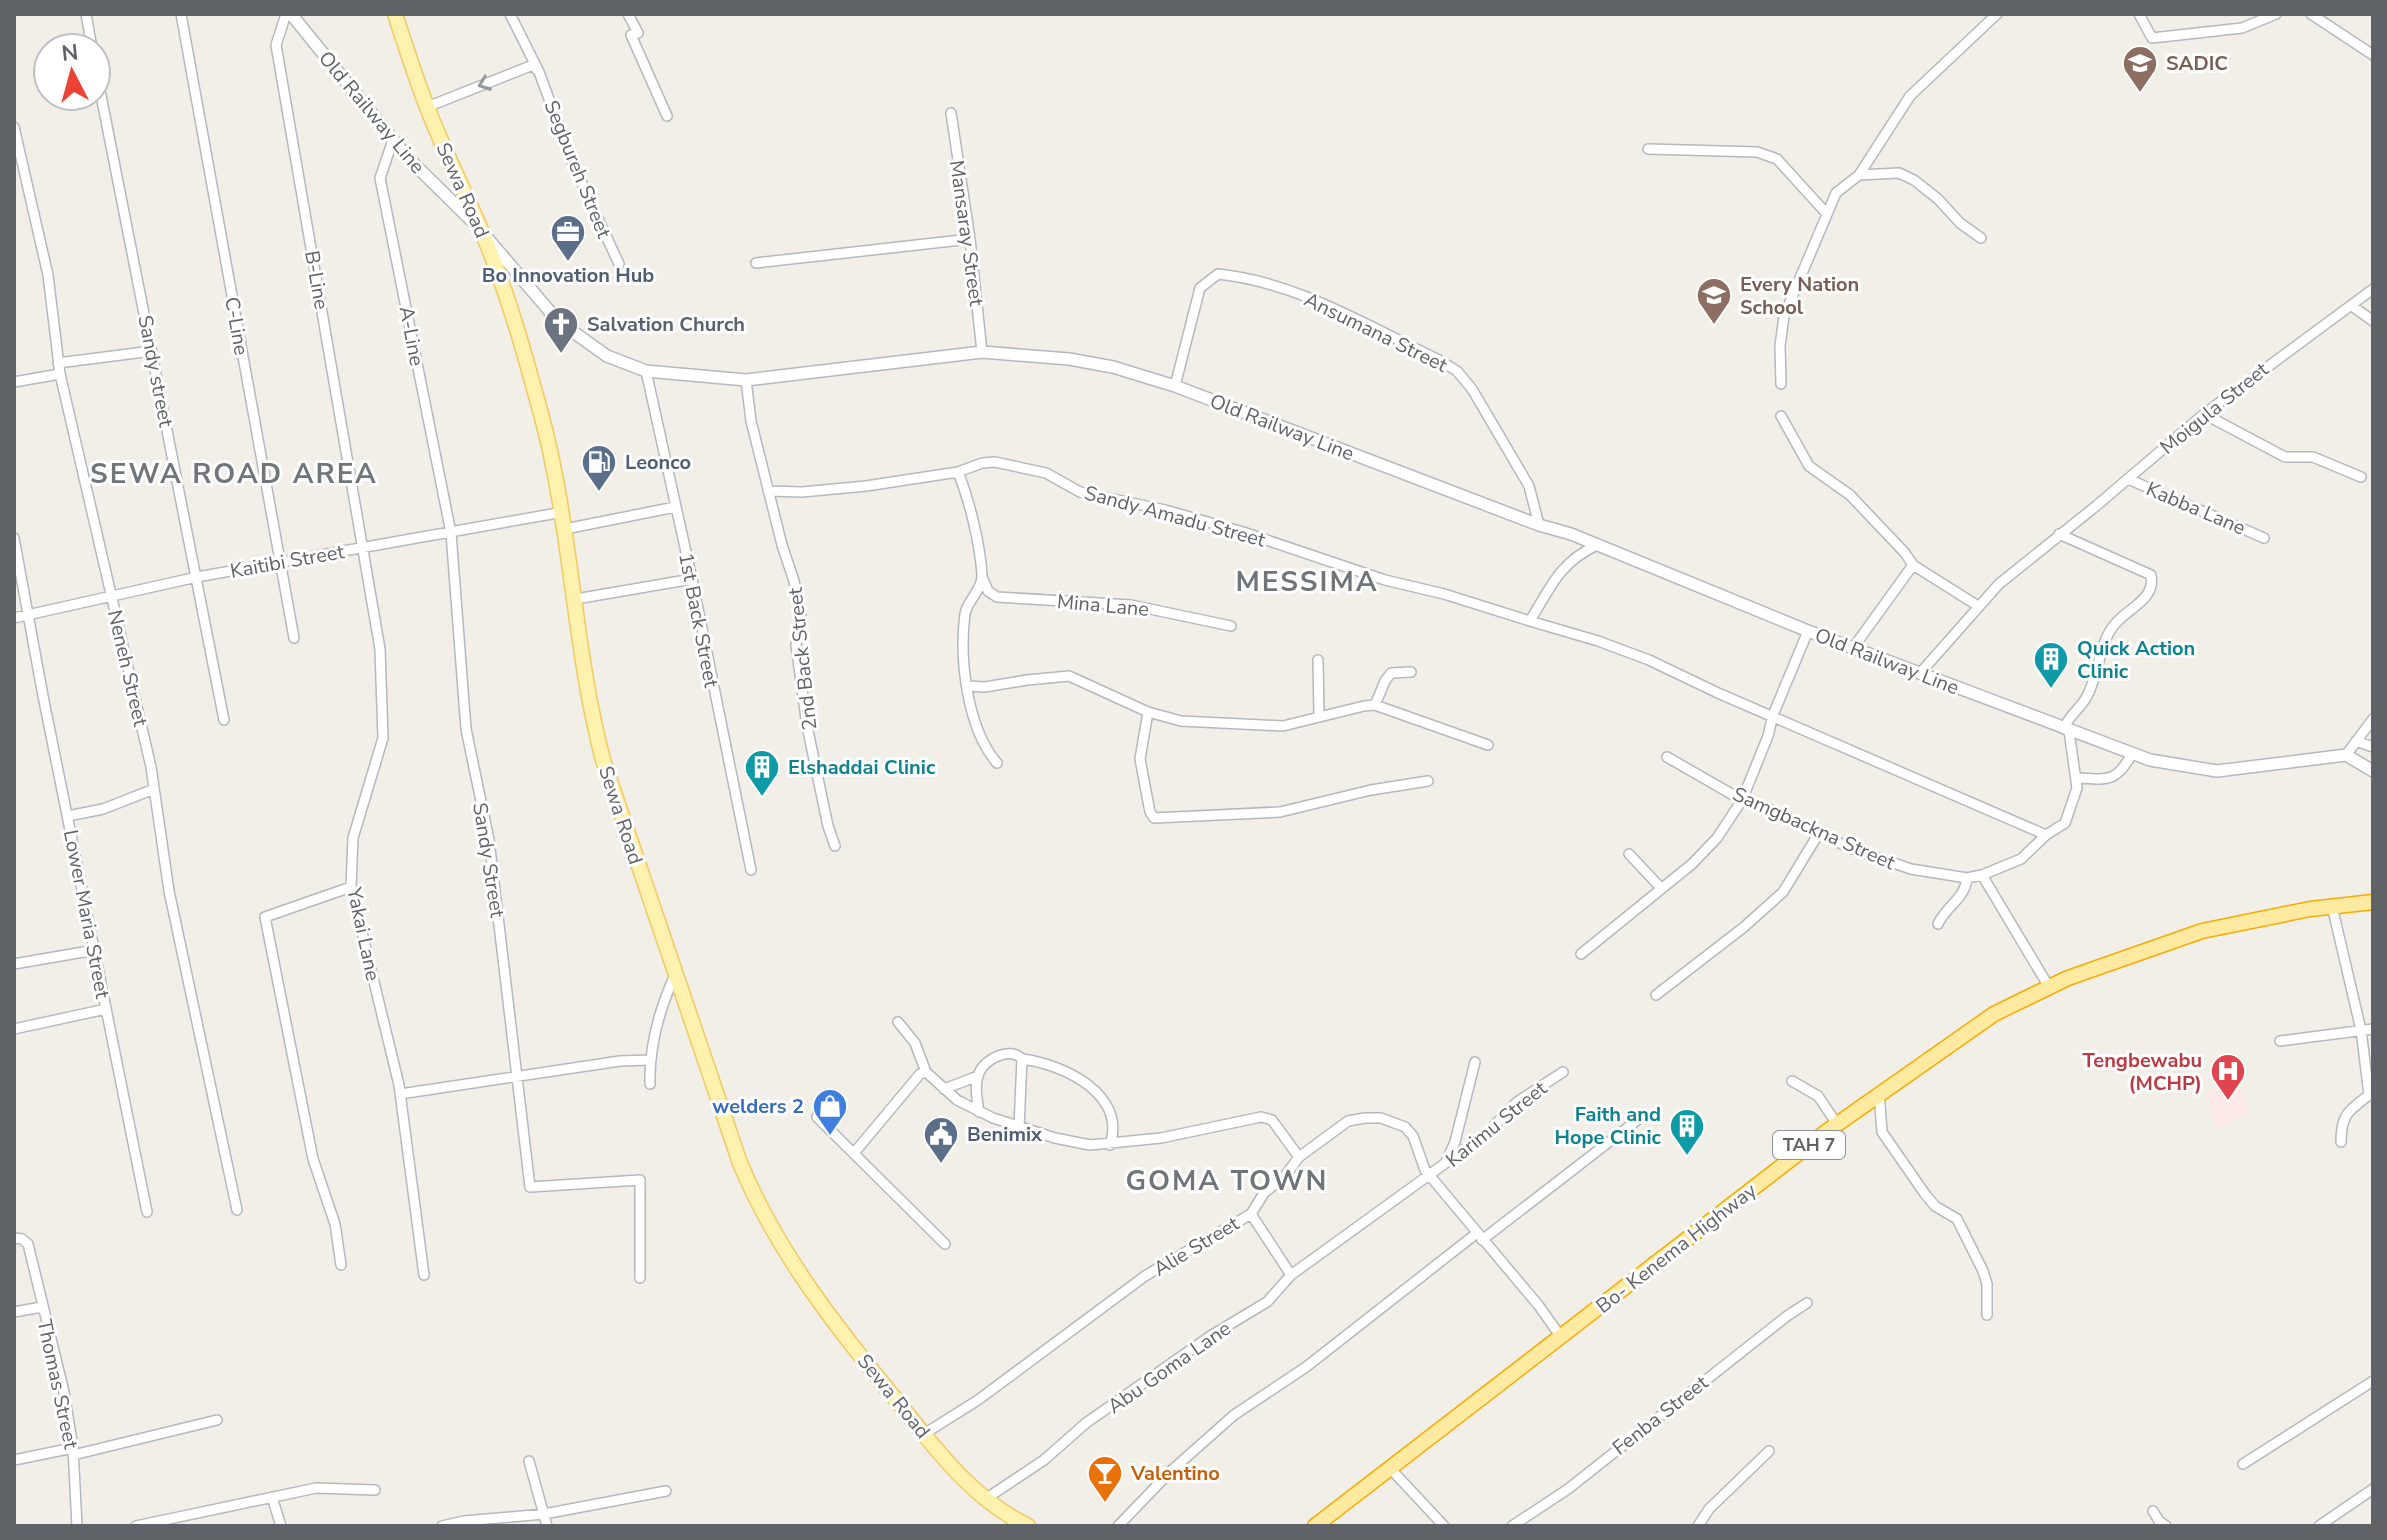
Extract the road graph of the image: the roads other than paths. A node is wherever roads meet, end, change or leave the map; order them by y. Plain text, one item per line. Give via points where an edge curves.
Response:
1 (181, 14) edge
2 (288, 14) edge
3 (395, 14) edge
4 (510, 14) edge
5 (628, 14) edge
6 (1997, 14) edge
7 (2139, 14) edge
8 (2276, 14) edge
9 (2311, 14) edge
10 (2373, 55) edge
11 (539, 72) junction
12 (427, 107) junction
13 (104, 112) edge
14 (951, 113) dead end
15 (667, 116) dead end
16 (14, 127) edge
17 (393, 140) junction
18 (1648, 149) dead end
19 (1859, 175) junction
20 (1827, 214) junction
21 (482, 231) junction
22 (1981, 238) dead end
23 (970, 239) junction
24 (756, 263) dead end
25 (619, 264) dead end
26 (2373, 289) edge
27 (2352, 306) junction
28 (2373, 321) edge
29 (152, 351) junction
30 (982, 352) junction
31 (59, 369) junction
32 (646, 371) junction
33 (746, 380) junction
34 (14, 382) edge
35 (1781, 384) dead end
36 (1175, 386) junction
37 (2204, 414) junction
38 (1781, 416) dead end
39 (958, 472) junction
40 (2361, 477) dead end
41 (2128, 479) junction
42 (768, 491) junction
43 (675, 507) junction
44 (563, 512) junction
45 (1539, 525) junction
46 (565, 529) junction
47 (451, 533) junction
48 (2059, 534) junction
49 (14, 538) edge
50 (2264, 538) dead end
51 (1597, 545) junction
52 (363, 547) junction
53 (279, 562) junction
54 (1913, 565) junction
55 (197, 577) junction
56 (692, 579) junction
57 (983, 579) junction
58 (110, 596) junction
59 (576, 599) junction
60 (1978, 606) junction
61 (29, 615) junction
62 (14, 618) edge
63 (1530, 621) junction
64 (1231, 626) dead end
65 (1808, 631) junction
66 (294, 638) dead end
67 (1853, 648) junction
68 (1318, 660) dead end
69 (1411, 672) dead end
70 (1921, 672) junction
71 (968, 686) junction
72 (1375, 705) junction
73 (1148, 712) junction
74 (1319, 715) junction
75 (1773, 715) junction
76 (2373, 719) edge
77 (224, 720) dead end
78 (2066, 730) junction
79 (2356, 741) junction
80 (1488, 745) dead end
81 (2373, 747) edge
82 (2132, 754) junction
83 (2346, 755) junction
84 (1667, 757) dead end
85 (997, 763) dead end
86 (2373, 771) edge
87 (2078, 778) junction
88 (1428, 781) dead end
89 (154, 789) junction
90 (1742, 800) junction
91 (68, 816) junction
92 (1819, 833) junction
93 (2046, 835) junction
94 (835, 846) dead end
95 (1629, 854) dead end
96 (751, 870) dead end
97 (1982, 875) junction
98 (1967, 878) junction
99 (351, 887) junction
100 (1661, 888) junction
101 (2373, 902) edge
102 (2332, 906) junction
103 (1938, 924) dead end
104 (95, 950) junction
105 (1581, 954) dead end
106 (14, 964) edge
107 (675, 975) junction
108 (2049, 987) junction
109 (1656, 995) dead end
110 (106, 1009) junction
111 (898, 1022) dead end
112 (14, 1029) edge
113 (2373, 1029) edge
114 (2361, 1030) junction
115 (2280, 1041) dead end
116 (1022, 1059) junction
117 (649, 1060) junction
118 (1475, 1062) dead end
119 (926, 1072) junction
120 (1563, 1072) dead end
121 (517, 1076) junction
122 (978, 1076) junction
123 (1792, 1081) dead end
124 (650, 1084) dead end
125 (944, 1089) junction
126 (1879, 1092) junction
127 (400, 1094) junction
128 (979, 1112) junction
129 (817, 1117) dead end
130 (1640, 1118) dead end
131 (1837, 1124) junction
132 (1019, 1127) junction
133 (2341, 1142) dead end
134 (1110, 1145) junction
135 (854, 1153) junction
136 (1299, 1157) junction
137 (1445, 1165) junction
138 (1430, 1176) junction
139 (237, 1210) dead end
140 (147, 1212) dead end
141 (1251, 1214) junction
142 (1480, 1237) junction
143 (14, 1238) edge
144 (945, 1244) dead end
145 (341, 1265) dead end
146 (424, 1275) dead end
147 (1291, 1275) junction
148 (640, 1278) dead end
149 (1807, 1303) dead end
150 (42, 1307) junction
151 (14, 1312) edge
152 (1987, 1315) dead end
153 (1561, 1337) junction
154 (2373, 1381) edge
155 (217, 1420) dead end
156 (924, 1434) junction
157 (1769, 1451) dead end
158 (73, 1452) junction
159 (14, 1460) edge
160 (529, 1461) dead end
161 (2243, 1464) dead end
162 (1389, 1467) junction
163 (2373, 1489) edge
164 (375, 1490) dead end
165 (666, 1491) dead end
166 (272, 1497) junction
167 (984, 1500) junction
168 (2153, 1511) dead end
169 (544, 1514) junction
170 (1324, 1523) edge
171 (77, 1526) edge
172 (136, 1526) edge
173 (281, 1526) edge
174 (442, 1526) edge
175 (547, 1526) edge
176 (1028, 1526) edge
177 (1118, 1526) edge
178 (1444, 1526) edge
179 (1512, 1526) edge
180 (1698, 1526) edge
181 (2166, 1526) edge
182 (2319, 1526) edge

1 - 53 street, C-Line
2 - 17 street, Old Railway Line
2 - 52 street, B-Line via 276,45
3 - 12 main road, Sewa Road
4 - 11 street, Segbureh Street
5 - 15 street via 638,33 631,35
6 - 19 street via 1910,96
7 - 8 street via 2152,38 2242,28
9 - 10 street
11 -> 12 street via 533,65
11 - 25 street, Segbureh Street
12 - 21 main road, Sewa Road
13 - 29 street, Sandy street
14 - 23 street, Mansaray Street
16 - 31 street, Neneh Street via 48,275
17 - 21 street, Old Railway Line
17 - 47 street, A-Line via 380,178
18 - 20 street via 1757,152 1777,159
19 - 20 street via 1836,193
19 - 22 street via 1899,173 1914,180
20 - 35 street via 1784,316
21 - 32 street, Old Railway Line via 558,321 607,356
21 - 44 main road, Sewa Road via 541,414
23 - 24 street
23 - 30 street, Mansaray Street
26 - 27 street, Moigula Street
27 - 28 street
27 - 37 street, Moigula Street
29 - 31 street
29 - 55 street, Sandy street
30 - 33 street, Old Railway Line
30 - 36 street, Old Railway Line via 1069,359
31 - 34 street
31 - 58 street, Neneh Street
32 - 33 street, Old Railway Line
32 - 43 street, 1st Back Street
33 - 42 street, 2nd Back Street
36 - 45 street, Old Railway Line
36 - 45 street, Ansumana Street via 1200,288 1218,274 1285,287 1457,371 1529,486
37 - 40 street via 2285,457 2313,457
37 - 41 street, Moigula Street
38 - 54 street via 1809,466 1850,495
39 - 42 street, Sandy Amadu Street via 802,492
39 - 57 street
39 - 63 street, Sandy Amadu Street via 995,462 1046,473 1080,492 1243,532
41 - 48 street, Moigula Street
41 - 50 street, Kabba Lane
42 - 94 street, 2nd Back Street via 801,617 796,645 807,726
43 - 46 street
43 - 56 street, 1st Back Street
44 - 46 main road, Sewa Road
44 - 47 street, Kaitibi Street
45 - 51 street, Old Railway Line
46 - 59 main road, Sewa Road
47 - 52 street, Kaitibi Street
47 - 121 street, Sandy Street via 466,729 489,840
48 - 60 street, Moigula Street
48 - 78 street via 2151,575 2153,586 2106,639 2085,700
49 - 61 street, Lower Maria Street
51 - 63 street via 1575,556 1556,576
51 - 65 street, Old Railway Line
52 - 53 street, Kaitibi Street
52 - 99 street, Yakai Lane via 380,649 383,738 353,838
53 - 55 street, Kaitibi Street
53 - 66 street, C-Line
54 - 60 street
54 - 67 street
55 - 58 street, Kaitibi Street
55 - 77 street, Sandy street
56 - 59 street
56 - 96 street, 1st Back Street
57 - 64 street, Mina Lane via 997,597 1131,605
57 - 71 street via 965,611
58 - 61 street, Kaitibi Street
58 - 89 street, Neneh Street
59 - 107 main road, Sewa Road via 582,667 600,749
60 - 70 street, Moigula Street
61 - 62 street, Kaitibi Street
61 - 91 street, Lower Maria Street
63 - 75 street, Sandy Amadu Street via 1649,660
65 - 67 street, Old Railway Line
65 - 75 street
67 - 70 street, Old Railway Line
68 - 74 street
69 - 72 street via 1391,673
70 - 78 street, Old Railway Line
71 - 73 street via 1069,676
71 - 85 street via 975,728
72 - 74 street
72 - 80 street
73 - 74 street via 1181,721 1283,726
73 - 88 street via 1140,759 1154,818 1280,812
75 - 90 street
75 - 93 street, Sandy Amadu Street
76 - 79 street
78 - 82 street, Old Railway Line
78 - 87 street
79 - 81 street
79 - 83 street
82 - 83 street, Old Railway Line via 2217,771
82 - 87 street via 2121,773
83 - 86 street
84 - 90 street, Samgbackna Street
87 - 93 street via 2065,823
89 - 91 street
89 - 139 street, Neneh Street via 169,891
90 - 92 street, Samgbackna Street
90 - 100 street via 1717,838
91 - 104 street, Lower Maria Street
92 - 98 street, Samgbackna Street via 1911,869
92 - 109 street via 1783,892
93 - 97 street via 2021,859
95 - 100 street
97 - 98 street
97 - 108 street
98 - 103 street via 1958,902
99 - 127 street, Yakai Lane
99 - 145 street via 265,917 313,1159 335,1224
100 - 105 street
101 - 102 highway, Bo- Kenema Highway / TAH 7
102 - 108 highway, Bo- Kenema Highway / TAH 7 via 2202,931
102 - 114 street
104 - 106 street
104 - 110 street, Lower Maria Street
107 - 117 street via 660,1007
107 - 156 main road, Sewa Road via 740,1163 769,1226 810,1288
108 - 126 highway, Bo- Kenema Highway / TAH 7 via 1994,1014
110 - 112 street
110 - 140 street, Lower Maria Street
111 - 119 street via 915,1043
113 - 114 street
114 - 115 street
114 - 133 street via 2369,1095 2348,1111 2341,1123
116 - 122 street via 1011,1052 999,1055
116 - 132 street
116 - 134 street via 1050,1065 1088,1085 1113,1118
117 - 121 street
117 - 124 street
118 - 137 street
119 - 125 street
119 - 135 street
120 - 137 street, Karimu Street via 1517,1102
121 - 127 street
121 - 148 street, Sandy Street via 530,1187 640,1180
122 - 125 street
122 - 128 street
123 - 131 street via 1818,1096
125 - 128 street
126 - 131 highway, Bo- Kenema Highway / TAH 7
126 - 152 street via 1882,1132 1935,1206 1957,1219 1983,1271
127 - 146 street, Yakai Lane
128 - 132 street
129 - 135 street
130 - 142 street
131 - 153 highway, Bo- Kenema Highway / TAH 7
132 - 134 street
134 - 136 street via 1261,1117 1272,1120
135 - 144 street
136 - 138 street, Alie Street via 1348,1121 1381,1118 1413,1136
136 - 141 street, Alie Street
137 - 138 street, Karimu Street
138 - 142 street, Alie Street
138 - 147 street, Karimu Street
141 - 147 street
141 - 156 street, Alie Street via 1145,1276
142 - 153 street, Alie Street
142 - 177 street via 1234,1415
143 - 150 street, Thomas Street via 28,1244
147 - 167 street, Abu Goma Lane via 1267,1302 1086,1423 1044,1460
149 - 179 street, Fenba Street via 1568,1489
150 - 151 street
150 - 158 street, Thomas Street
153 - 162 highway, Bo- Kenema Highway / TAH 7
154 - 161 street
155 - 158 street
156 - 167 main road, Sewa Road
157 - 180 street
158 - 159 street
158 - 171 street, Thomas Street
160 - 169 street
162 - 170 highway, Bo- Kenema Highway / TAH 7
162 - 178 street
163 - 182 street
164 - 166 street via 316,1488
165 - 169 street
166 - 172 street
166 - 173 street
167 - 176 main road, Sewa Road
168 - 181 street
169 - 174 street
169 - 175 street

